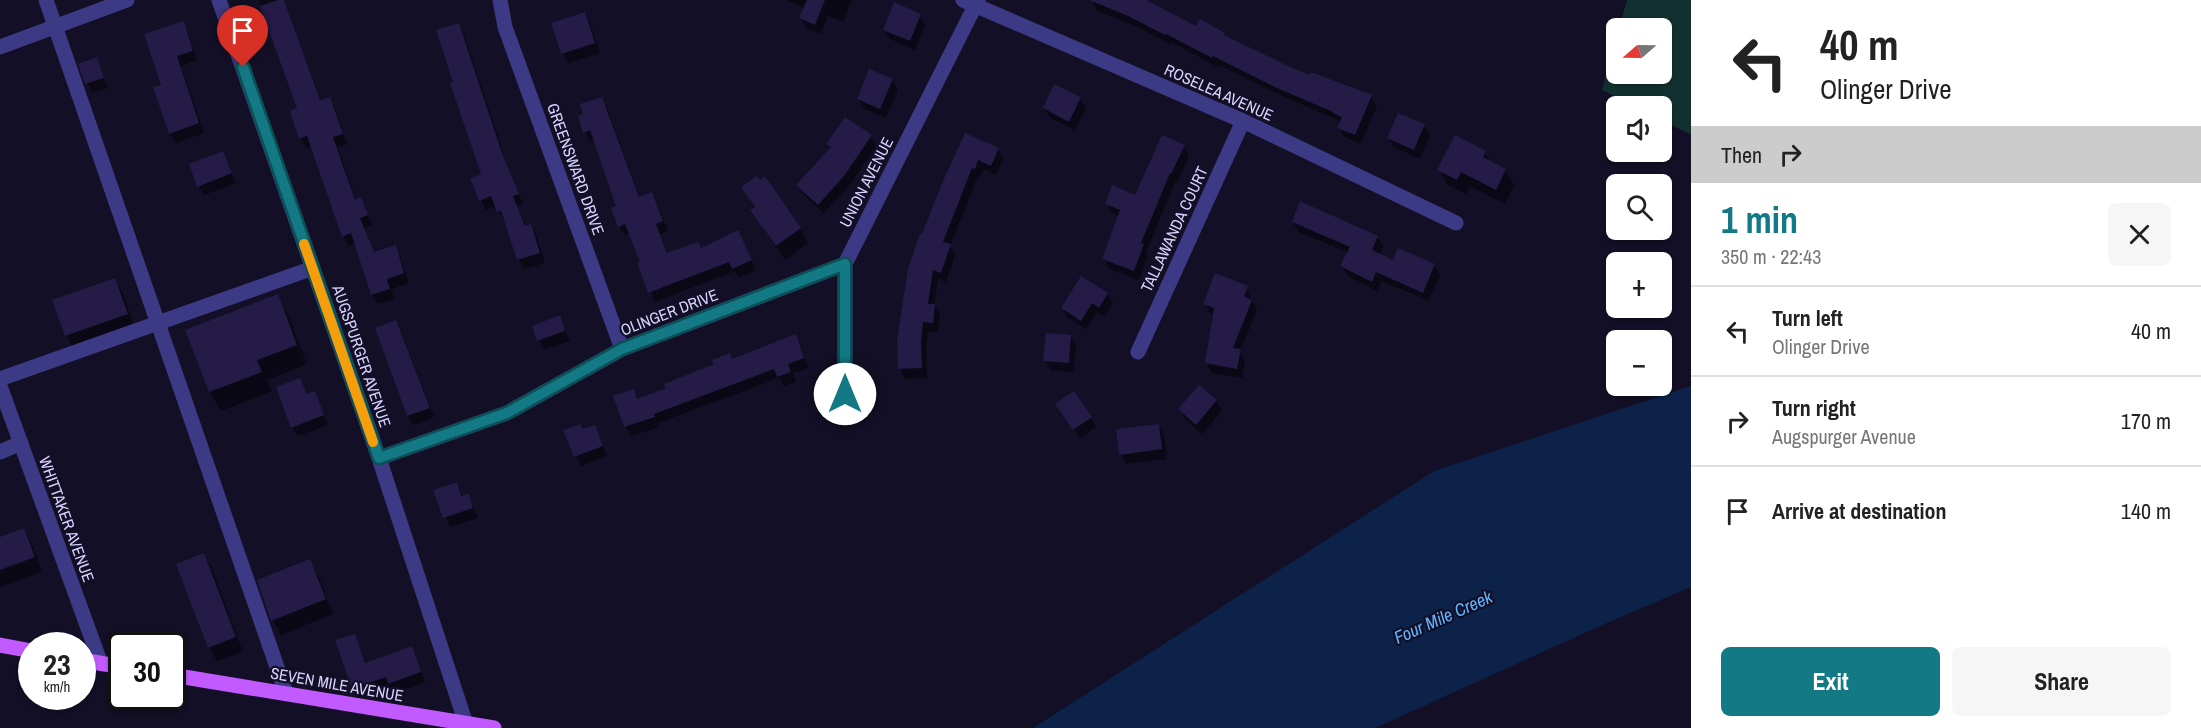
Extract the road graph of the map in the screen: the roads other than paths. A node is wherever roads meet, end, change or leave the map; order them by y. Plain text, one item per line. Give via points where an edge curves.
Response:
1 (46, 0) edge
2 (127, 0) edge
3 (219, 0) edge
4 (500, 0) edge
5 (972, 2) edge
6 (56, 26) junction
7 (0, 47) edge
8 (1243, 121) junction
9 (1456, 223) dead end
10 (845, 264) junction
11 (312, 268) junction
12 (158, 324) junction
13 (622, 349) junction
14 (1138, 352) dead end
15 (0, 379) edge
16 (0, 386) edge
17 (845, 394) dead end
18 (21, 442) junction
19 (0, 452) edge
20 (379, 458) junction
21 (0, 645) edge
22 (18, 648) edge
23 (96, 662) edge
24 (101, 663) junction
25 (108, 664) edge
26 (186, 677) edge
27 (286, 693) junction
28 (466, 724) junction
29 (495, 728) edge

1 - 6 street
2 - 6 street
3 - 11 street, AUGSPURGER AVENUE
4 - 13 street, GREENSWARD DRIVE via 505,27
5 - 8 street, ROSELEA AVENUE
5 - 10 street, UNION AVENUE
6 - 7 street
6 - 12 street
8 - 9 street, ROSELEA AVENUE
8 - 14 street, TALLAWANDA COURT
10 - 13 street, OLINGER DRIVE
10 - 17 street, UNION AVENUE
11 - 12 street
11 - 20 street, AUGSPURGER AVENUE
12 - 15 street
12 - 27 street
13 - 20 street, OLINGER DRIVE via 507,413
16 - 18 street, WHITTAKER AVENUE
18 - 19 street
18 - 24 street, WHITTAKER AVENUE
20 - 28 street, AUGSPURGER AVENUE
21 - 22 main road
23 - 24 main road
24 - 25 main road
26 - 27 main road, SEVEN MILE AVENUE
27 - 28 main road, SEVEN MILE AVENUE
28 - 29 main road, SEVEN MILE AVENUE

